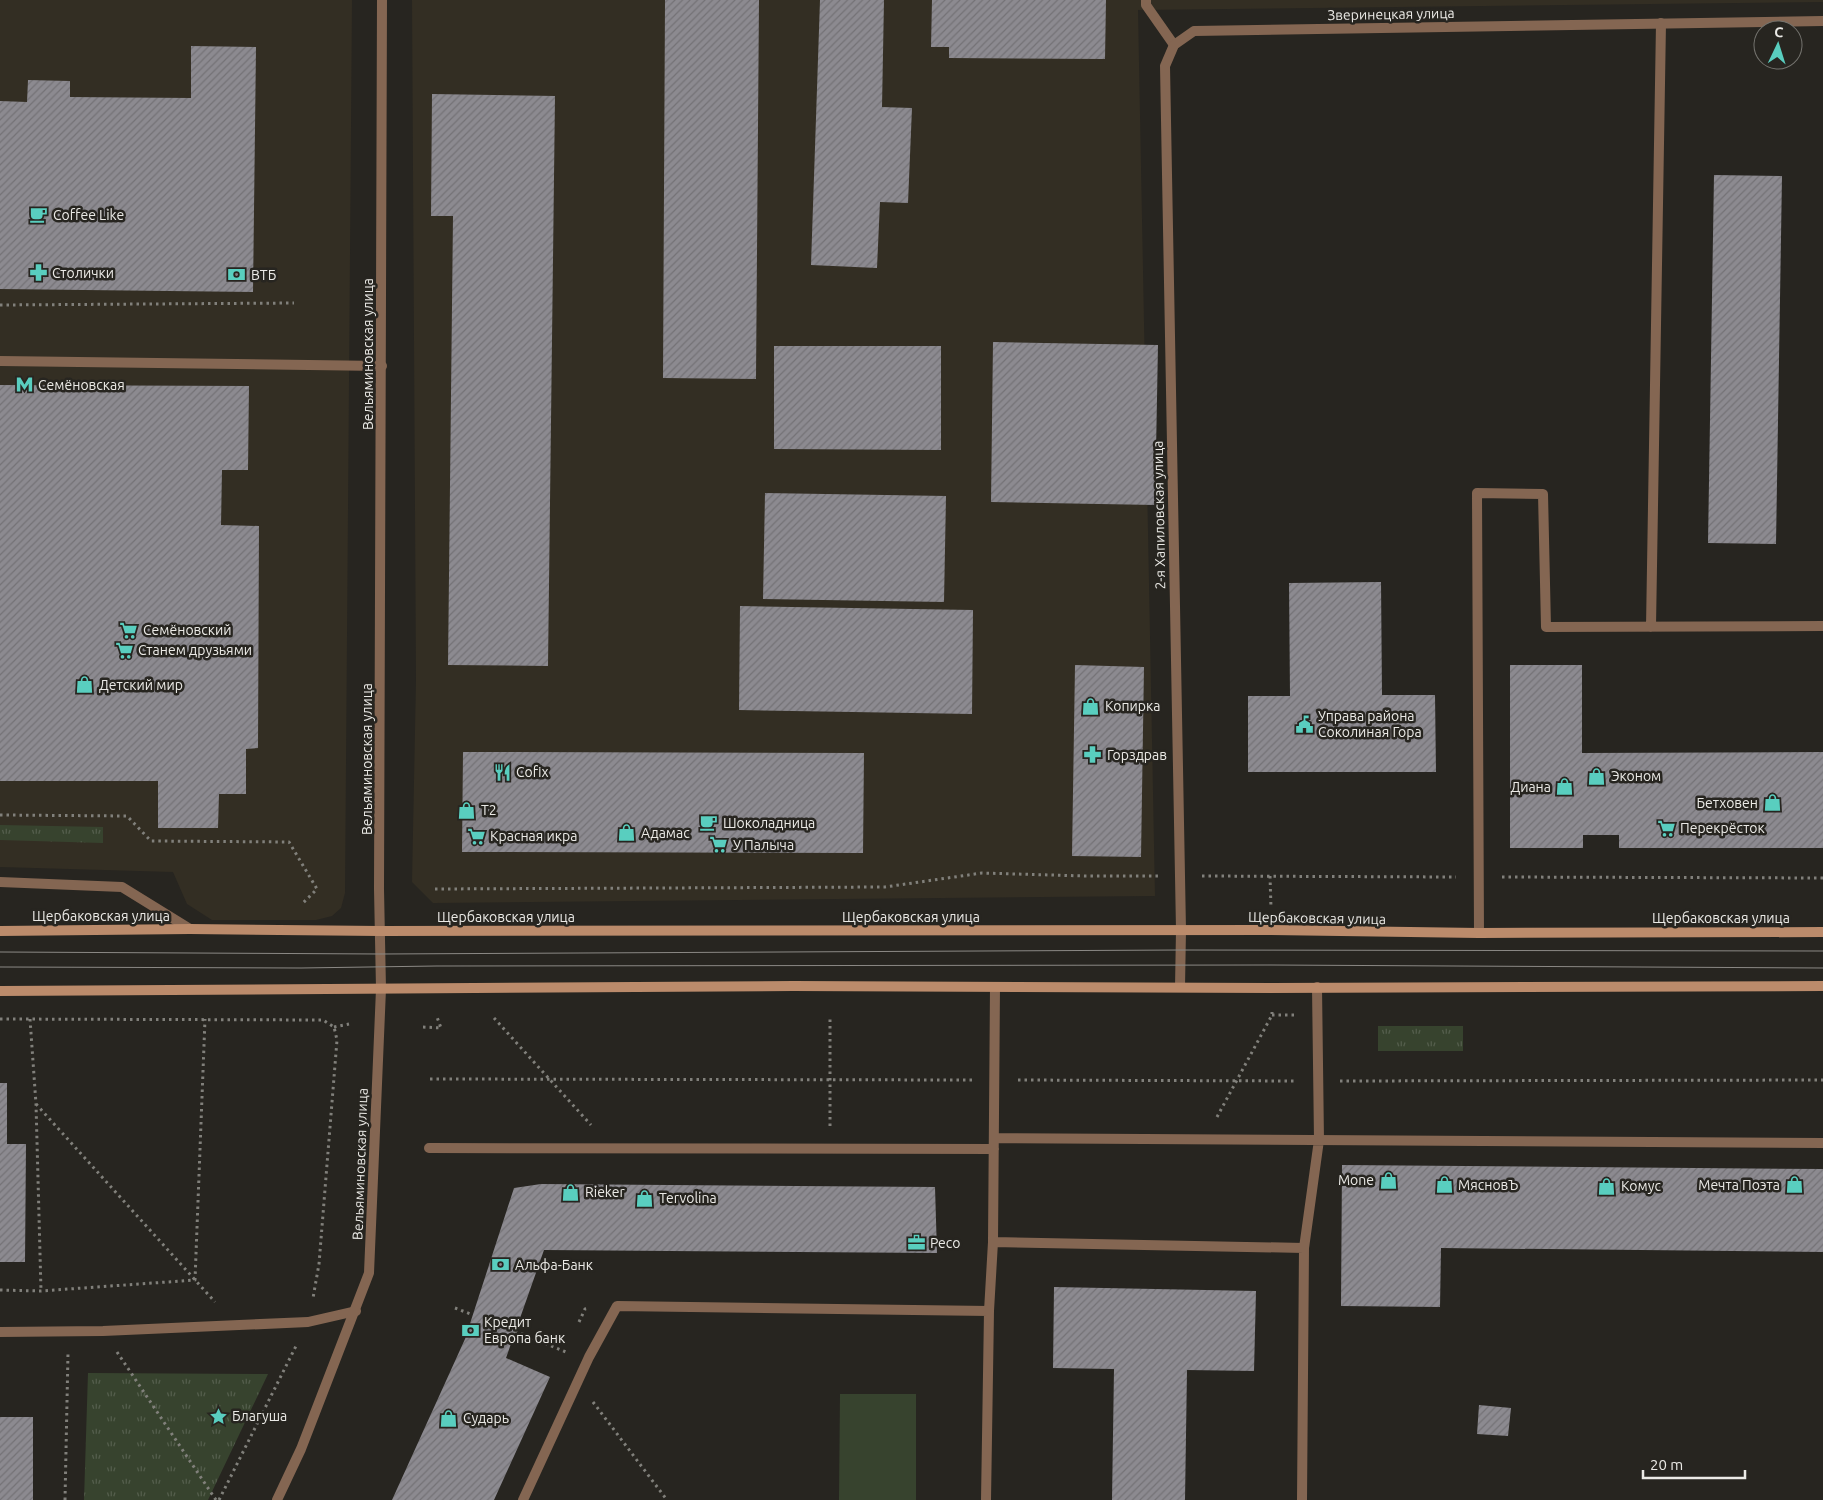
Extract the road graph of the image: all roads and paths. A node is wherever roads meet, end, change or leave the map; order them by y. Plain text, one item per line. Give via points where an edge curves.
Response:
1 (382, 0) edge
2 (1146, 0) edge
3 (1823, 21) edge
4 (1661, 23) junction
5 (1174, 45) junction
6 (294, 303) dead end
7 (0, 304) edge
8 (0, 361) edge
9 (382, 366) junction
10 (1651, 626) junction
11 (1823, 626) edge
12 (0, 815) edge
13 (1161, 876) dead end
14 (1196, 876) dead end
15 (1270, 876) junction
16 (1479, 877) junction
17 (1823, 878) edge
18 (0, 882) edge
19 (435, 889) dead end
20 (303, 903) dead end
21 (1271, 914) dead end
22 (190, 929) junction
23 (1181, 930) junction
24 (0, 931) edge
25 (380, 931) junction
26 (1823, 932) edge
27 (1479, 933) junction
28 (1823, 986) edge
29 (996, 987) junction
30 (1180, 987) junction
31 (1318, 987) junction
32 (381, 989) junction
33 (0, 991) edge
34 (1272, 1006) dead end
35 (437, 1017) dead end
36 (830, 1017) dead end
37 (30, 1018) junction
38 (494, 1018) dead end
39 (0, 1019) edge
40 (205, 1019) junction
41 (349, 1024) dead end
42 (334, 1027) junction
43 (423, 1027) dead end
44 (430, 1079) dead end
45 (549, 1079) junction
46 (830, 1080) junction
47 (994, 1080) junction
48 (1823, 1080) edge
49 (1237, 1081) junction
50 (1319, 1081) junction
51 (36, 1104) junction
52 (994, 1138) junction
53 (1205, 1139) junction
54 (1319, 1140) junction
55 (1823, 1143) edge
56 (429, 1148) dead end
57 (612, 1148) junction
58 (830, 1148) junction
59 (994, 1149) junction
60 (992, 1242) junction
61 (1304, 1248) junction
62 (195, 1280) junction
63 (0, 1290) edge
64 (41, 1291) junction
65 (455, 1308) dead end
66 (356, 1311) junction
67 (989, 1311) junction
68 (473, 1314) dead end
69 (308, 1322) junction
70 (236, 1324) junction
71 (103, 1331) junction
72 (515, 1331) dead end
73 (0, 1332) edge
74 (68, 1332) junction
75 (566, 1352) dead end
76 (577, 1382) junction
77 (65, 1500) edge
78 (218, 1500) edge
79 (277, 1500) edge
80 (523, 1500) edge
81 (666, 1500) edge
82 (986, 1500) edge
83 (1302, 1500) edge

1 - 9 street, Вельяминовская улица
2 - 5 street via 1146,5
3 - 4 street, Зверинецкая улица
4 - 5 street, Зверинецкая улица via 1194,31
4 - 10 street
5 - 23 street, 2-я Хапиловская улица via 1165,66
6 - 7 path
8 - 9 street
9 - 25 street, Вельяминовская улица
10 - 11 street
10 - 16 street via 1546,627 1543,494 1477,493
12 - 20 path via 126,816 151,840 289,842 317,890
13 - 19 path via 982,874 884,887
14 - 15 path
15 - 16 path
15 - 21 path
16 - 17 path
16 - 27 street
18 - 22 street via 122,887
22 - 24 main road, Щербаковская улица
22 - 25 main road, Щербаковская улица
23 - 25 main road, Щербаковская улица
23 - 27 main road, Щербаковская улица
23 - 30 street, 2-я Хапиловская улица
25 - 32 street, Вельяминовская улица
26 - 27 main road, Щербаковская улица
28 - 31 main road
29 - 30 main road
29 - 32 main road
29 - 47 street
30 - 31 main road
31 - 50 street
32 - 33 main road
32 - 66 street, Вельяминовская улица via 369,1273
34 - 49 path via 1272,1015
35 - 43 path via 441,1028
36 - 46 path
37 - 39 path
37 - 40 path
37 - 51 path
38 - 45 path
40 - 42 path via 323,1020
40 - 62 path
41 - 42 path
42 - 69 path via 338,1040 319,1264
44 - 45 path
45 - 46 path
45 - 57 path
46 - 47 path
46 - 58 path
47 - 49 path
47 - 52 street
48 - 50 path
49 - 50 path
49 - 53 path
50 - 54 street
51 - 62 path
51 - 64 path
52 - 53 street
52 - 59 street
53 - 54 street
54 - 55 street
54 - 61 street
56 - 57 street
57 - 58 street
58 - 59 street
59 - 60 street
60 - 61 street
60 - 67 street
61 - 83 street
62 - 64 path
62 - 70 path
63 - 64 path
65 - 68 path
66 - 69 street
66 - 79 street, Вельяминовская улица via 302,1449
67 - 76 street via 617,1306
67 - 82 street
69 - 70 street
69 - 78 path
70 - 71 street
71 - 74 street
71 - 78 path
72 - 75 path
73 - 74 street
74 - 77 path
76 - 80 street
76 - 81 path

